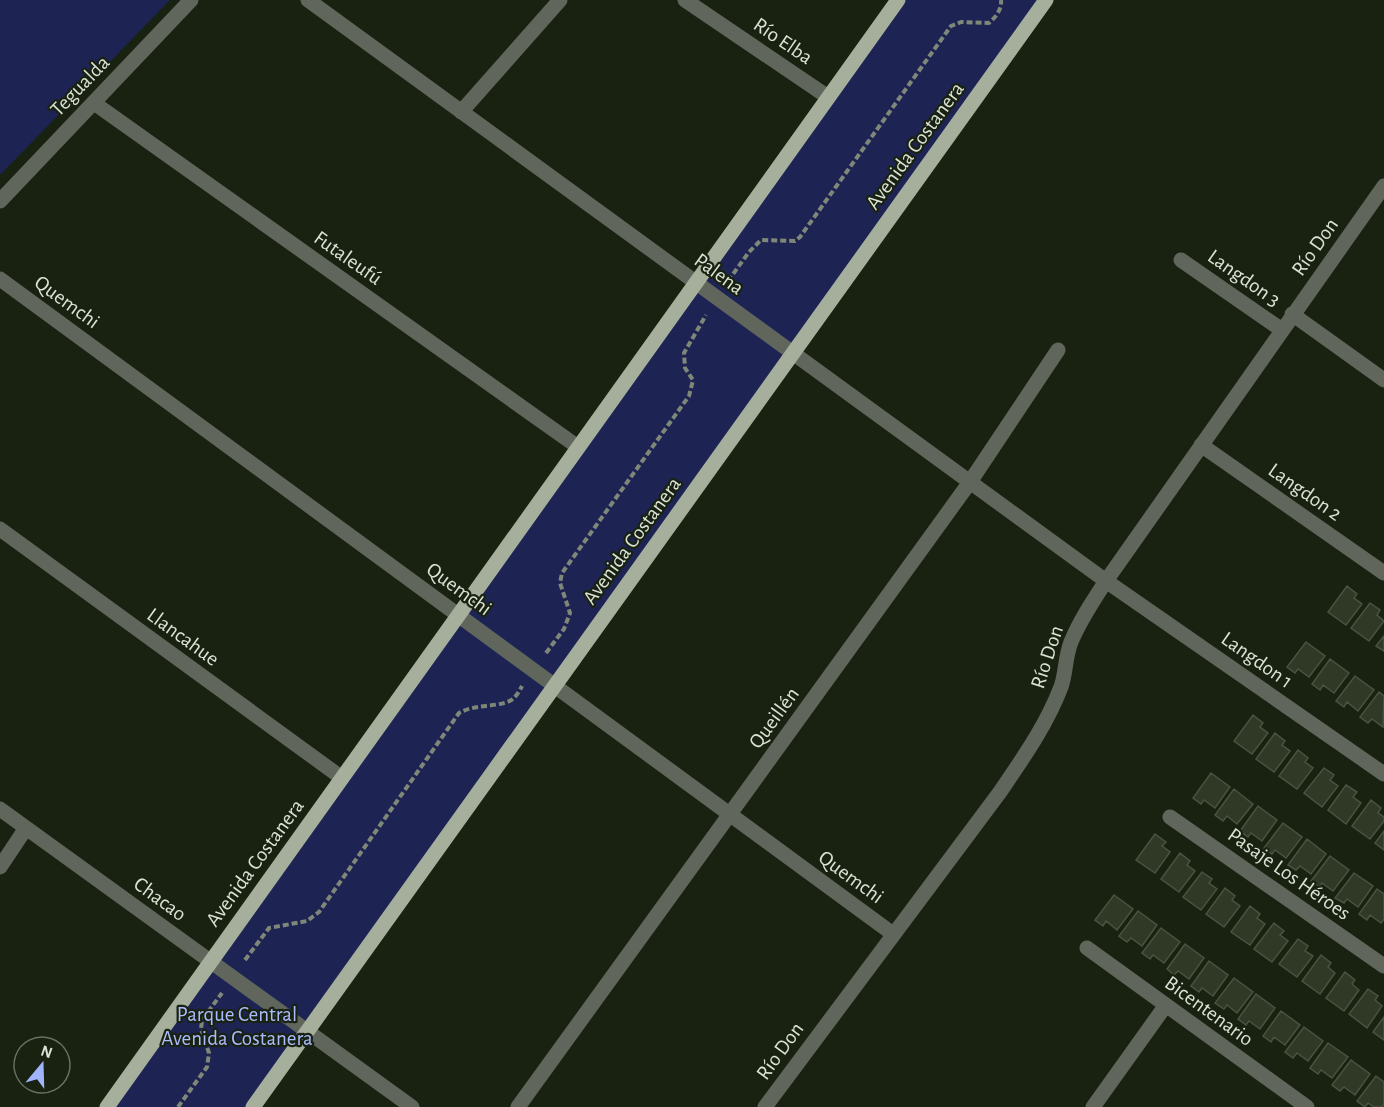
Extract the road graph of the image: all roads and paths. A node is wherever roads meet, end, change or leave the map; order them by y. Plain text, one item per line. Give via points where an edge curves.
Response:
1 (191, 0) edge
2 (308, 0) edge
3 (560, 0) edge
4 (685, 0) edge
5 (898, 0) edge
6 (1001, 0) edge
7 (1046, 0) edge
8 (828, 97) junction
9 (94, 103) junction
10 (461, 112) junction
11 (1384, 186) edge
12 (0, 201) edge
13 (1181, 260) dead end
14 (0, 279) edge
15 (696, 283) junction
16 (716, 297) junction
17 (1292, 314) junction
18 (1282, 330) junction
19 (1058, 350) dead end
20 (792, 353) junction
21 (1384, 380) edge
22 (1201, 445) junction
23 (578, 447) junction
24 (970, 482) junction
25 (0, 529) edge
26 (1384, 573) edge
27 (1106, 581) junction
28 (458, 615) junction
29 (533, 670) junction
30 (554, 686) junction
31 (1384, 774) edge
32 (342, 778) junction
33 (0, 809) edge
34 (730, 815) junction
35 (1170, 817) dead end
36 (26, 828) junction
37 (0, 867) edge
38 (893, 934) junction
39 (1087, 948) dead end
40 (211, 962) junction
41 (1384, 966) edge
42 (233, 977) junction
43 (1166, 1005) junction
44 (307, 1031) junction
45 (1304, 1106) edge
46 (107, 1107) edge
47 (178, 1107) edge
48 (253, 1107) edge
49 (412, 1107) edge
50 (518, 1107) edge
51 (765, 1107) edge
52 (1093, 1107) edge

1 - 9 street, Tegualda
2 - 10 street, Palena
3 - 10 street
4 - 8 street, Río Elba
5 - 8 main road, Avenida Costanera
6 - 16 path via 996,17 989,23 960,22 951,26 800,237 795,241 761,240
7 - 20 main road, Avenida Costanera
8 - 15 main road, Avenida Costanera
9 - 12 street, Tegualda
9 - 23 street, Futaleufú
10 - 15 street, Palena
11 - 17 street, Río Don
13 - 18 street, Langdon 3
14 - 28 street, Quemchi
15 - 16 street, Palena
15 - 23 main road, Avenida Costanera
16 - 20 street, Palena
16 - 29 path via 684,353 685,368 693,380 689,396 562,573 560,583 570,613 564,629
17 - 18 street, Río Don
17 - 21 street
18 - 22 street, Río Don
19 - 24 street, Queillén
20 - 24 street, Palena
20 - 30 main road, Avenida Costanera
22 - 26 street, Langdon 2
22 - 27 street, Río Don
23 - 28 main road, Avenida Costanera
24 - 27 street, Palena
24 - 34 street, Queillén
25 - 32 street, Llancahue
27 - 31 street, Langdon 1
27 - 38 street, Río Don via 1071,642 1062,684 1037,738
28 - 29 street, Quemchi
28 - 32 main road, Avenida Costanera
29 - 30 street, Quemchi
29 - 42 path via 514,699 506,704 479,705 459,713 319,912 307,921 269,927
30 - 34 street, Quemchi
30 - 44 main road, Avenida Costanera
32 - 40 main road, Avenida Costanera
33 - 36 street, Chacao
34 - 38 street, Quemchi
34 - 50 street, Queillén
35 - 41 street, Pasaje Los Héroes
36 - 37 street
36 - 40 street, Chacao
38 - 51 street, Río Don
39 - 43 street, Bicentenario
40 - 42 street, Chacao
40 - 46 main road, Avenida Costanera
42 - 44 street, Chacao
42 - 47 path via 202,1020 209,1053 207,1067
43 - 45 street, Bicentenario
43 - 52 street
44 - 48 main road, Avenida Costanera
44 - 49 street, Chacao

